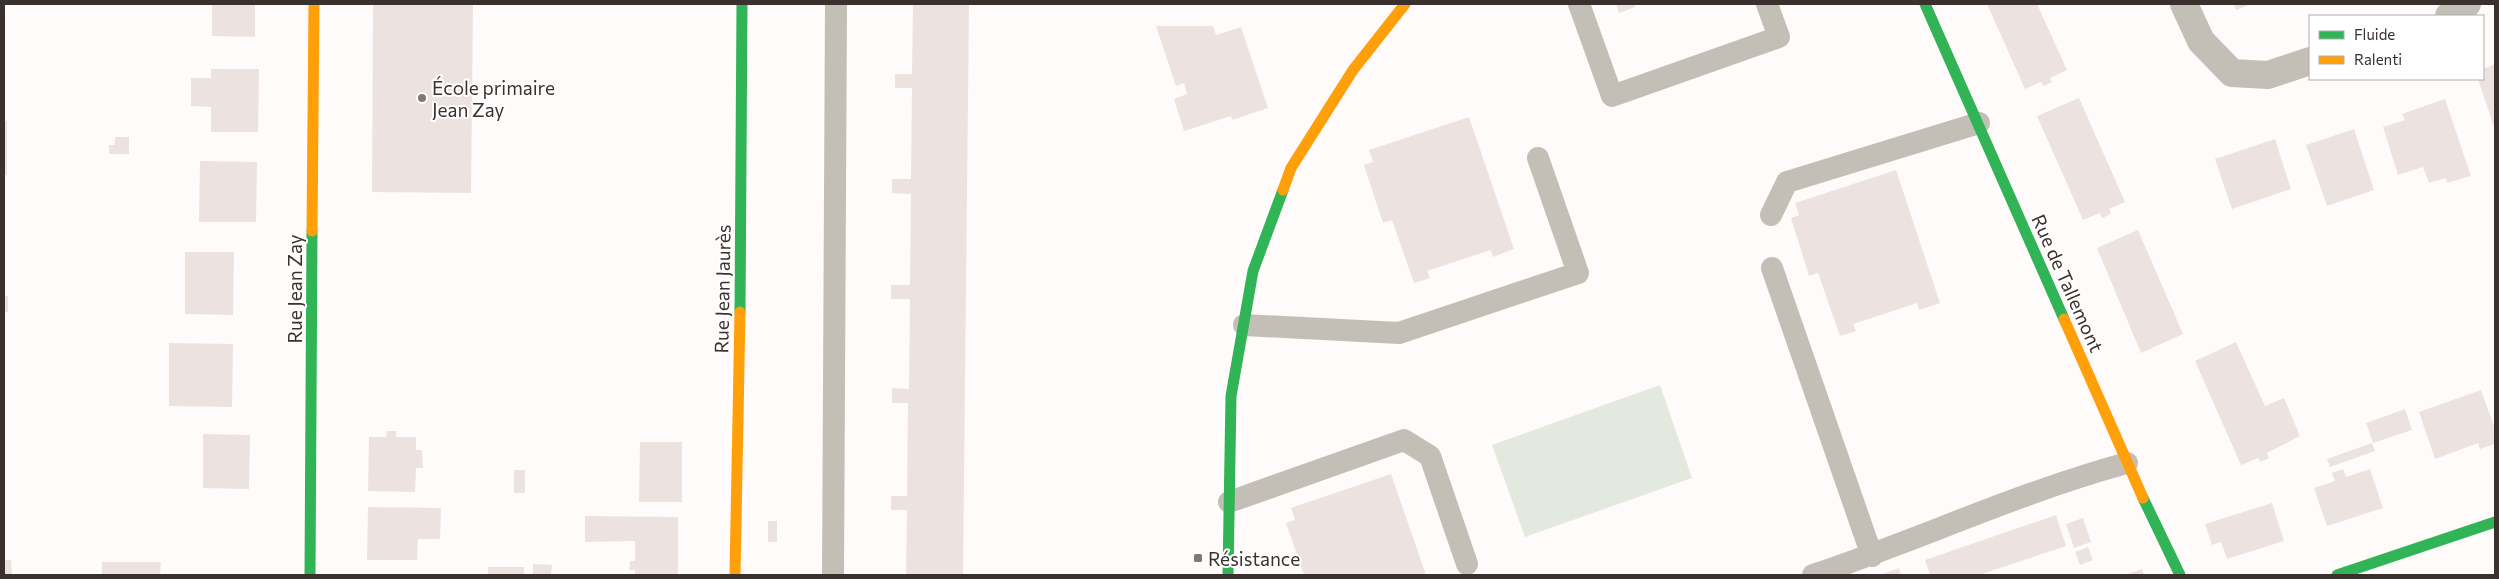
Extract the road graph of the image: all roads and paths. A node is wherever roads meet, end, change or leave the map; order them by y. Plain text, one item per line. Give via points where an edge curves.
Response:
1 (314, 4) edge
2 (742, 4) edge
3 (836, 4) edge
4 (1405, 4) edge
5 (1579, 4) edge
6 (1768, 4) edge
7 (1925, 4) edge
8 (2184, 4) edge
9 (2467, 4) edge
10 (2450, 15) edge
11 (2309, 61) edge
12 (1979, 123) junction
13 (1538, 158) dead end
14 (1771, 215) dead end
15 (1772, 268) dead end
16 (1244, 325) junction
17 (2127, 463) junction
18 (1229, 502) junction
19 (2495, 522) edge
20 (1872, 556) junction
21 (1468, 564) dead end
22 (310, 575) edge
23 (734, 575) edge
24 (833, 575) edge
25 (1228, 575) edge
26 (1813, 575) edge
27 (2180, 575) edge
28 (2337, 575) edge

1 - 22 street, Rue Jean Zay
2 - 23 street, Rue Jean Jaurès
3 - 24 lane
4 - 16 street via 1353,70 1291,168 1253,270
5 - 6 lane via 1612,96 1778,37
7 - 12 street, Rue de Tallemont
8 - 11 street via 2201,41 2232,73 2268,75
9 - 10 street
12 - 14 lane via 1787,182
12 - 17 street, Rue de Tallemont
13 - 16 lane via 1578,273 1399,332
15 - 20 lane
16 - 18 street via 1232,396
17 - 20 lane via 2085,474
17 - 27 street, Rue de Tallemont
18 - 21 lane via 1404,440 1430,456
18 - 25 street
19 - 28 street
20 - 26 lane

